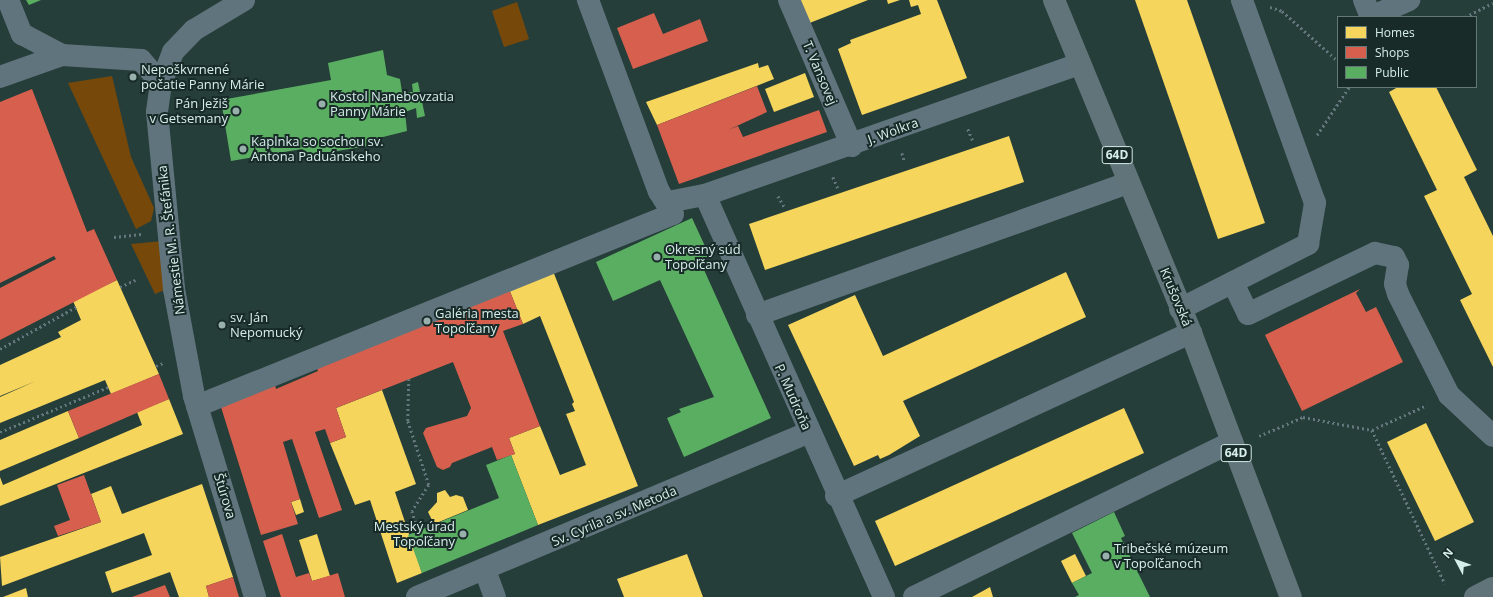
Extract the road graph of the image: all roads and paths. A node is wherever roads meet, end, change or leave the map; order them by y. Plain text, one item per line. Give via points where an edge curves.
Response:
1 (8, 0) edge
2 (244, 0) edge
3 (588, 0) edge
4 (789, 0) edge
5 (1054, 0) edge
6 (1364, 0) edge
7 (1409, 0) edge
8 (1493, 3) edge
9 (1244, 6) edge
10 (1371, 16) edge
11 (1373, 16) edge
12 (1467, 16) edge
13 (62, 55) junction
14 (1337, 60) edge
15 (1080, 64) junction
16 (0, 77) edge
17 (161, 83) junction
18 (1348, 88) edge
19 (967, 126) dead end
20 (973, 141) dead end
21 (852, 146) junction
22 (901, 150) dead end
23 (1300, 161) junction
24 (905, 162) dead end
25 (832, 174) dead end
26 (1128, 182) junction
27 (838, 188) dead end
28 (777, 194) dead end
29 (706, 196) junction
30 (668, 202) junction
31 (784, 206) dead end
32 (169, 231) junction
33 (114, 237) dead end
34 (136, 280) dead end
35 (1233, 283) junction
36 (120, 287) dead end
37 (76, 307) dead end
38 (1180, 309) junction
39 (757, 315) junction
40 (1191, 333) junction
41 (0, 349) edge
42 (409, 379) dead end
43 (108, 387) dead end
44 (1449, 395) junction
45 (195, 401) junction
46 (1372, 430) junction
47 (0, 432) edge
48 (809, 432) junction
49 (1259, 436) dead end
50 (1493, 436) edge
51 (1232, 442) junction
52 (836, 496) junction
53 (418, 531) dead end
54 (485, 570) junction
55 (1445, 584) dead end
56 (1493, 588) edge
57 (255, 597) edge
58 (417, 597) edge
59 (495, 597) edge
60 (884, 597) edge
61 (914, 597) edge
62 (1291, 597) edge
63 (1474, 597) edge

1 - 13 street via 22,34
2 - 17 street, Námestie M. R. Štefánika via 194,30 172,52
3 - 30 street via 659,192
4 - 21 street, T. Vansovej
5 - 15 main road, Krušovská / 64D
6 - 10 street
7 - 11 street
8 - 12 path
9 - 14 path via 1267,7 1282,11
9 - 23 street
13 - 16 street
13 - 17 street via 141,60
15 - 21 street, J. Wolkra
15 - 26 main road, Krušovská / 64D
17 - 32 street, Námestie M. R. Štefánika via 157,112
18 - 23 path
19 - 20 path
21 - 29 street, J. Wolkra
22 - 24 path
23 - 35 street via 1315,203 1308,244
25 - 27 path
26 - 38 main road, Krušovská / 64D
26 - 39 street
28 - 31 path
29 - 30 street, J. Wolkra
29 - 39 street, P. Mudroňa
30 - 45 street via 673,214
32 - 33 path
32 - 45 street, Námestie M. R. Štefánika via 174,289
34 - 36 path
35 - 38 street
35 - 44 street via 1248,314 1375,253 1386,253 1398,265 1395,284 1398,294
37 - 41 path
38 - 40 main road, Krušovská / 64D
39 - 48 street, P. Mudroňa
40 - 51 main road, Krušovská / 64D
40 - 52 street
42 - 53 path via 408,421 429,485 412,511
43 - 47 path
44 - 46 path
44 - 50 street
45 - 57 street, Štúrova
46 - 49 path via 1303,417
46 - 55 path
48 - 52 street, P. Mudroňa
48 - 54 street, Sv. Cyrila a sv. Metoda
51 - 61 street
51 - 62 main road, Krušovská / 64D
52 - 60 street, P. Mudroňa
54 - 58 street, Sv. Cyrila a sv. Metoda
54 - 59 street
56 - 63 main road

